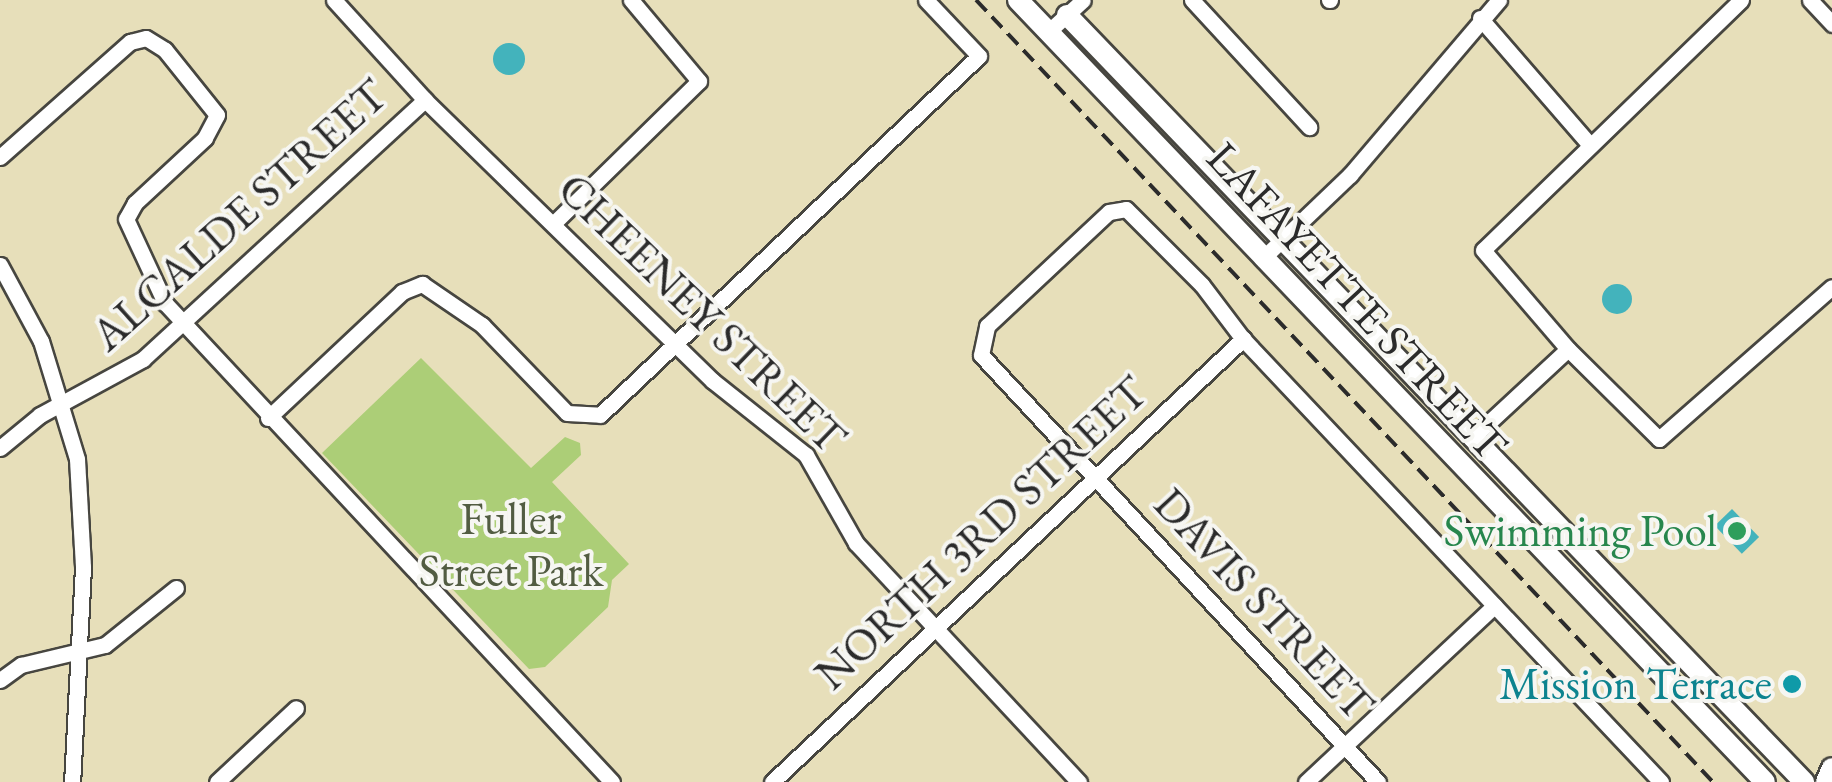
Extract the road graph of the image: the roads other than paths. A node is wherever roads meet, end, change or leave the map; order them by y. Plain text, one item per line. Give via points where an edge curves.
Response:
1 (334, 0) edge
2 (631, 0) edge
3 (926, 0) edge
4 (1018, 0) edge
5 (1192, 0) edge
6 (1498, 0) edge
7 (1742, 0) edge
8 (1810, 0) edge
9 (1075, 7) edge
10 (1480, 18) junction
11 (1832, 24) edge
12 (1048, 32) junction
13 (426, 100) junction
14 (1309, 127) dead end
15 (1590, 145) junction
16 (0, 158) edge
17 (556, 220) junction
18 (1282, 242) junction
19 (1262, 259) junction
20 (0, 265) edge
21 (1832, 288) edge
22 (180, 325) junction
23 (1243, 339) junction
24 (676, 342) junction
25 (1568, 349) junction
26 (63, 402) junction
27 (268, 418) junction
28 (1471, 439) junction
29 (0, 448) edge
30 (1095, 476) junction
31 (176, 588) dead end
32 (1494, 606) junction
33 (934, 626) junction
34 (78, 652) junction
35 (0, 680) edge
36 (296, 708) dead end
37 (1344, 746) junction
38 (1832, 768) edge
39 (776, 781) edge
40 (72, 782) edge
41 (217, 782) edge
42 (612, 782) edge
43 (1080, 782) edge
44 (1306, 782) edge
45 (1378, 782) edge
46 (1661, 782) edge
47 (1765, 782) edge
48 (1804, 782) edge
49 (1826, 782) edge

1 - 13 street, CHEENEY STREET
2 - 17 street via 699,80
3 - 24 street via 979,56
4 - 12 main road, LAFAYETTE STREET
5 - 14 street
6 - 10 street
7 - 15 street
8 - 11 street
9 - 12 street
9 - 18 main road, LAFAYETTE STREET
10 - 15 street
10 - 18 street via 1350,176
12 - 19 main road, LAFAYETTE STREET
13 - 17 street, CHEENEY STREET
13 - 22 street, ALCALDE STREET
15 - 25 street via 1482,250
16 - 22 street via 130,42 146,38 159,44 217,115 205,138 136,202 126,220
17 - 24 street, CHEENEY STREET
18 - 19 street
18 - 28 main road, LAFAYETTE STREET
19 - 47 main road, LAFAYETTE STREET
20 - 26 street via 29,316
21 - 25 street via 1669,435 1650,435
22 - 26 street, ALCALDE STREET via 126,372
22 - 27 street
23 - 30 street, NORTH 3RD STREET
23 - 30 street, DAVIS STREET via 1202,284 1126,209 1094,224 987,326 981,356
23 - 32 street
24 - 27 street via 600,414 578,418 482,325 422,284 402,292
24 - 33 street, CHEENEY STREET via 806,456 856,543
25 - 28 street
26 - 29 street, ALCALDE STREET
26 - 34 street via 83,512
27 - 42 street
28 - 48 main road, LAFAYETTE STREET
30 - 33 street, NORTH 3RD STREET
30 - 37 street, DAVIS STREET
31 - 34 street via 132,629
32 - 37 street
32 - 46 street
33 - 39 street, NORTH 3RD STREET
33 - 43 street, CHEENEY STREET
34 - 35 street via 21,666
34 - 40 street
36 - 41 street
37 - 44 street
37 - 45 street, DAVIS STREET
38 - 49 main road

